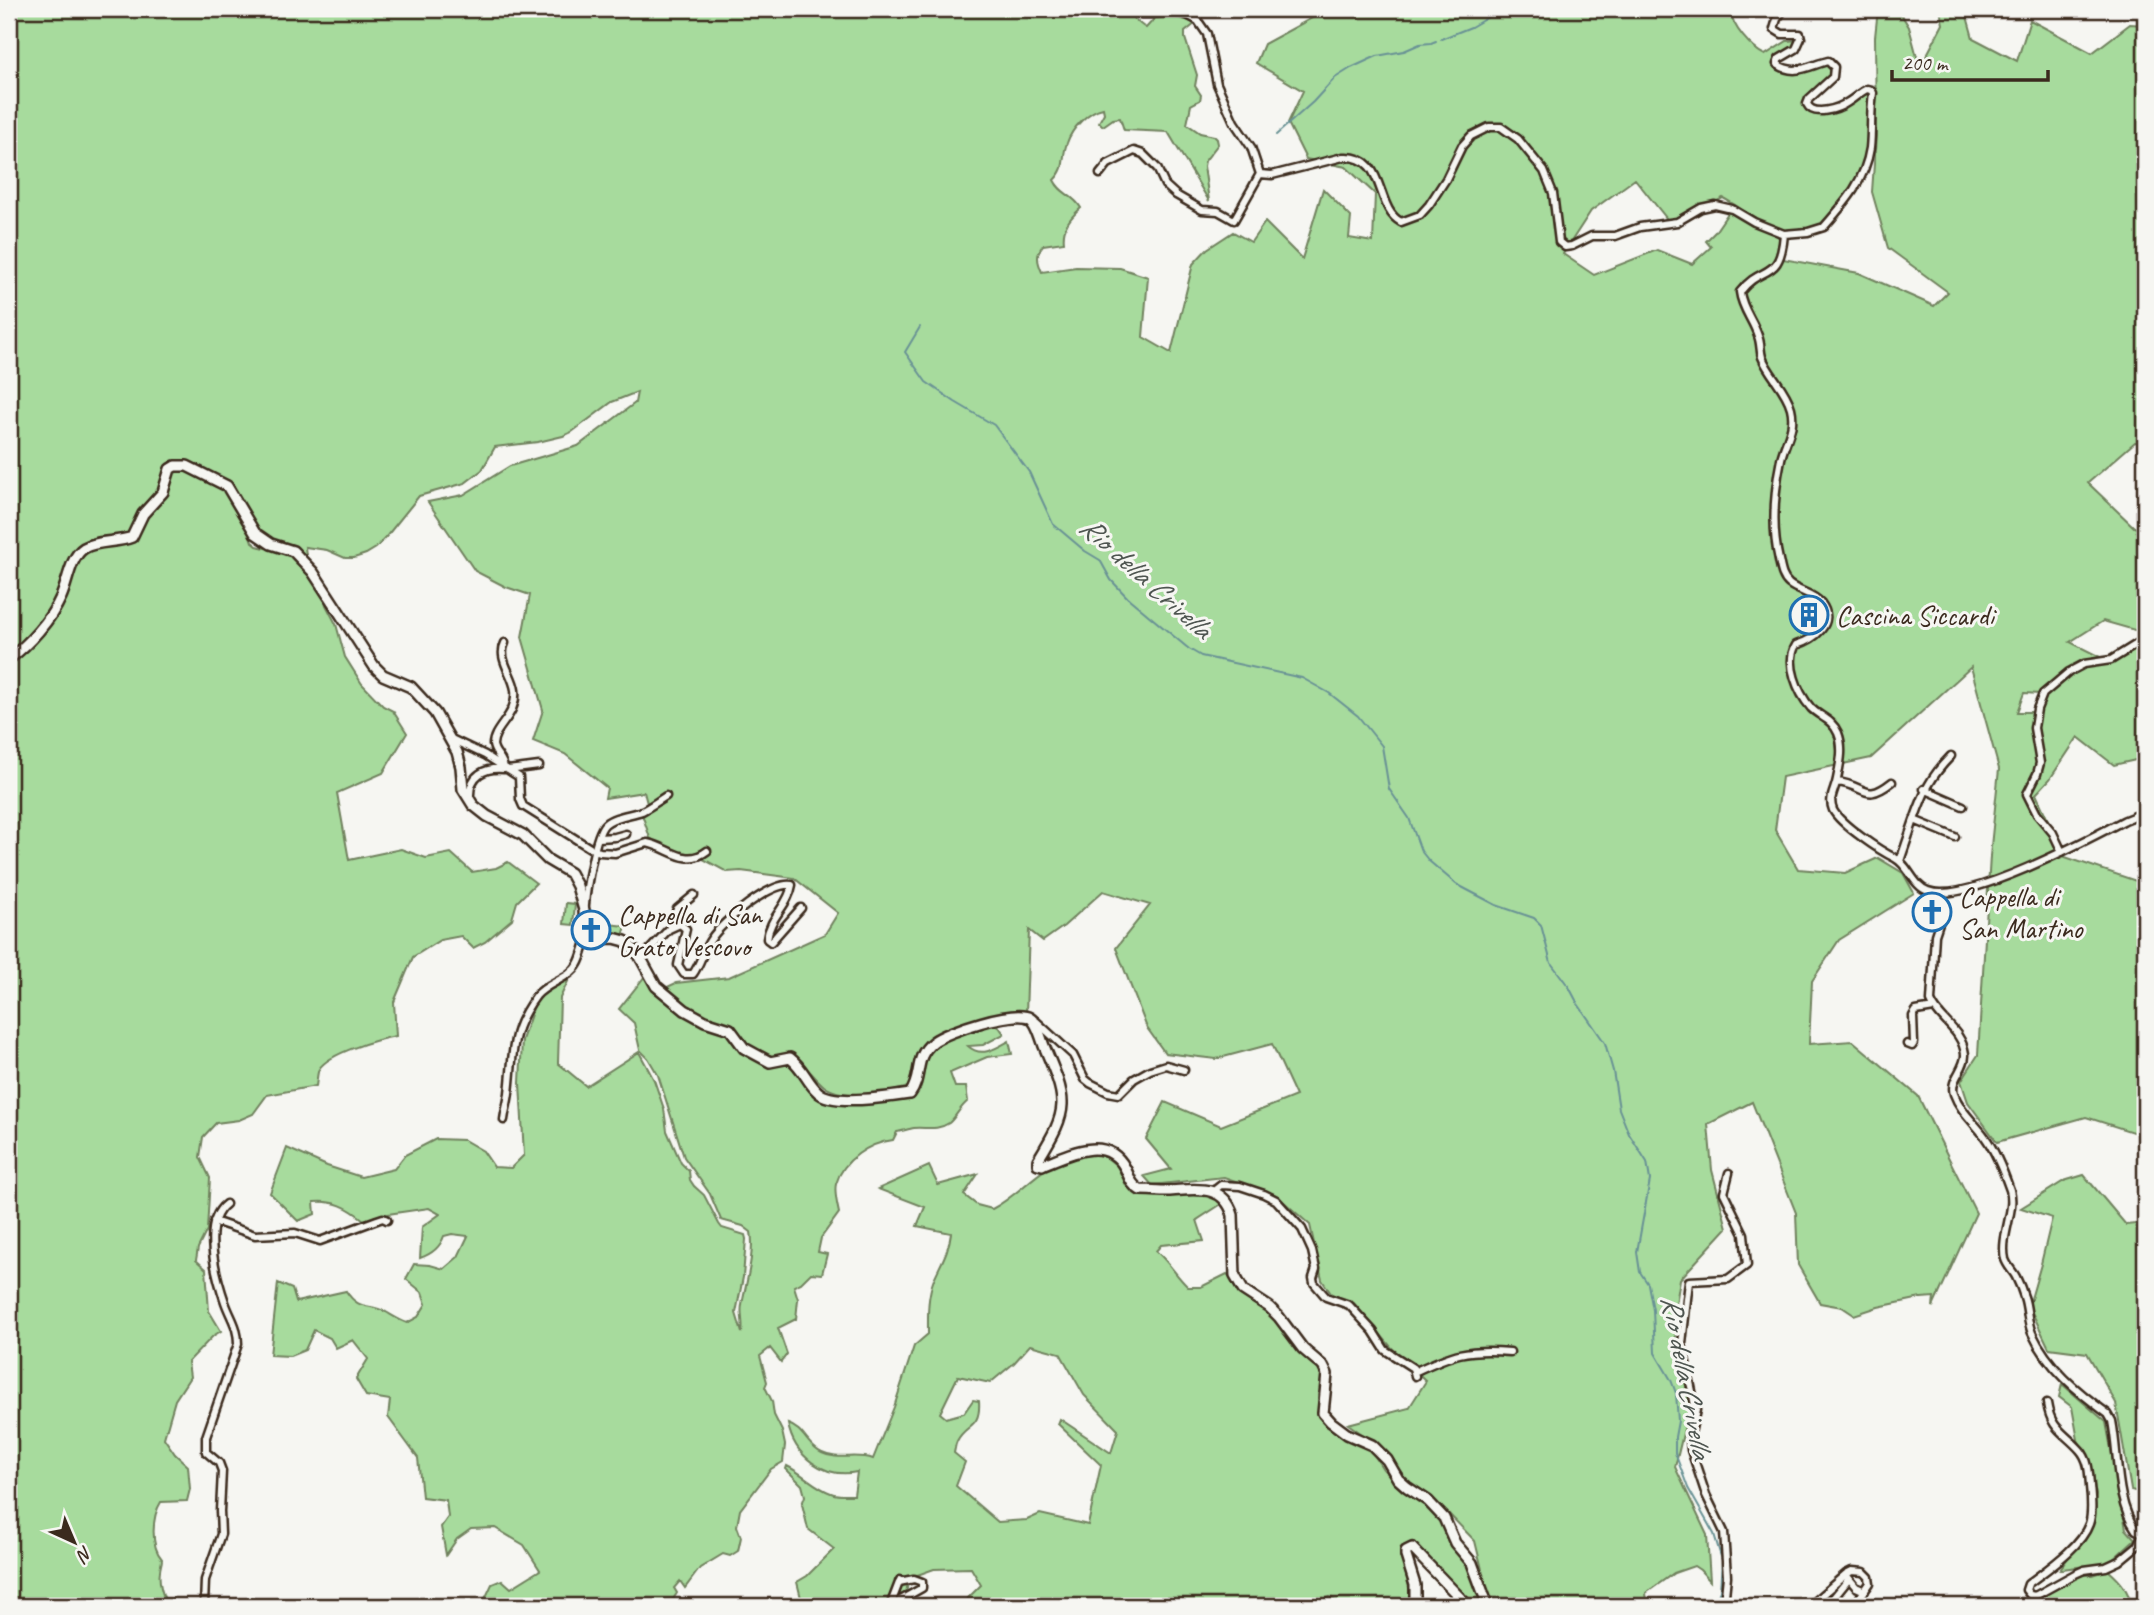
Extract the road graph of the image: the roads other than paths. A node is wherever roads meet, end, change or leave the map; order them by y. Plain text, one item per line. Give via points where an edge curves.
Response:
1 (1130, 9) edge
2 (1784, 9) edge
3 (1100, 174) dead end
4 (1259, 174) junction
5 (1784, 234) junction
6 (2145, 639) edge
7 (505, 643) dead end
8 (9, 659) edge
9 (449, 738) junction
10 (1951, 756) dead end
11 (539, 766) dead end
12 (506, 769) junction
13 (1837, 782) junction
14 (1892, 782) dead end
15 (1924, 789) junction
16 (666, 796) dead end
17 (473, 806) junction
18 (1963, 806) dead end
19 (2145, 814) edge
20 (1914, 820) junction
21 (626, 834) dead end
22 (1955, 837) dead end
23 (599, 838) junction
24 (594, 850) junction
25 (707, 851) dead end
26 (2062, 852) junction
27 (1900, 861) junction
28 (1939, 894) junction
29 (694, 895) dead end
30 (801, 908) dead end
31 (584, 909) junction
32 (669, 929) junction
33 (587, 939) junction
34 (641, 959) junction
35 (1934, 1008) junction
36 (1034, 1022) junction
37 (1907, 1044) dead end
38 (1184, 1070) dead end
39 (504, 1120) dead end
40 (1729, 1173) dead end
41 (1215, 1193) junction
42 (226, 1203) dead end
43 (387, 1220) dead end
44 (214, 1221) junction
45 (1510, 1352) dead end
46 (2047, 1403) dead end
47 (2144, 1534) edge
48 (1847, 1577) junction
49 (1865, 1591) junction
50 (2145, 1604) edge
51 (204, 1606) edge
52 (890, 1606) edge
53 (1415, 1606) edge
54 (1468, 1606) edge
55 (1488, 1606) edge
56 (1724, 1606) edge
57 (1809, 1606) edge
58 (1827, 1606) edge
59 (1854, 1606) edge
60 (2140, 1606) edge

1 - 4 street via 1151,14 1180,11 1198,21 1207,34 1217,84 1251,148
2 - 5 street via 1774,29 1801,38 1796,49 1777,61 1780,67 1798,71 1828,61 1834,67 1830,82 1809,100 1810,110 1844,105 1863,90 1873,93 1870,148 1855,189 1824,227
3 - 4 street via 1108,163 1134,151 1157,168 1175,195 1234,220
4 - 5 street via 1354,156 1370,167 1389,211 1401,222 1420,215 1429,205 1471,136 1489,127 1502,127 1544,171 1553,193 1559,242 1564,247 1592,236 1615,236 1640,226 1677,222 1715,205
5 - 13 street via 1779,261 1747,283 1741,292 1742,304 1793,421 1775,492 1775,545 1789,584 1813,596 1824,609 1819,634 1796,645 1791,658 1804,699 1838,732 1842,749
6 - 26 street via 2111,660 2077,668 2043,694 2037,709 2034,728 2040,763 2027,794
7 - 12 street via 503,658 513,680 515,700 493,743
8 - 9 street via 25,647 56,607 76,555 90,546 132,537 143,514 163,492 170,469 187,466 227,486 255,533 300,557 374,666 418,693
9 - 12 street
9 - 17 street via 460,761 463,789
10 - 15 street
11 - 12 street
12 - 17 street via 489,768 480,773 470,790
12 - 24 street via 519,777 523,806
13 - 14 street via 1871,794
13 - 27 street via 1831,796 1834,812 1880,851
15 - 18 street
15 - 20 street
16 - 23 street via 612,820 602,827
17 - 31 street via 523,835 548,860 570,873
19 - 26 street
20 - 22 street
20 - 27 street
21 - 23 street
23 - 24 street
24 - 25 street via 615,853 647,843 694,859
24 - 31 street
26 - 28 street via 2014,874
27 - 28 street via 1925,891
28 - 35 street via 1943,911 1934,944
29 - 32 street via 677,909
30 - 32 street via 771,942 767,939 771,923 792,885 771,888 711,937 692,974 684,974 678,965 686,929 680,924
31 - 33 street
32 - 34 street
33 - 34 street via 625,941
33 - 39 street via 578,965 537,994 517,1030
34 - 36 street via 663,994 705,1021 730,1029 744,1048 770,1062 790,1058 826,1098 911,1094 917,1084 919,1060 932,1043 954,1030 998,1018 1029,1017
35 - 37 street via 1916,1011 1914,1043
35 - 47 street via 1956,1032 1965,1053 1954,1093 1986,1138 2010,1192 2006,1261 2016,1276 2032,1332 2067,1382 2112,1421 2126,1510 2133,1527
36 - 38 street via 1073,1055 1085,1079 1108,1092 1119,1094 1134,1079 1166,1065
36 - 41 street via 1063,1105 1038,1164 1071,1153 1107,1150 1140,1190 1203,1189
40 - 56 street via 1724,1193 1744,1234 1747,1265 1728,1279 1689,1281 1682,1344 1696,1410 1690,1438 1694,1462 1724,1532
41 - 45 street via 1221,1185 1229,1185 1276,1200 1302,1229 1312,1251 1313,1278 1319,1290 1349,1305 1385,1350 1415,1374 1458,1352
41 - 55 street via 1233,1215 1235,1276 1243,1290 1269,1307 1327,1374 1323,1413 1347,1434 1372,1445 1398,1479 1444,1518 1455,1543 1472,1563
42 - 44 street
43 - 44 street via 320,1241 288,1233 255,1235
44 - 51 street via 212,1247 239,1344 206,1437 206,1452 219,1462 222,1471 221,1534 205,1580
46 - 47 street via 2057,1430 2081,1452 2089,1469 2091,1518 2079,1539 2026,1590 2035,1596 2084,1570 2106,1567 2130,1553
48 - 49 street
48 - 49 street via 1852,1571 1864,1572 1870,1583
48 - 57 street
48 - 58 street
49 - 59 street
50 - 60 street
52 - 52 street via 899,1581 922,1582 922,1588
53 - 54 street via 1415,1586 1406,1556 1406,1550 1412,1548

